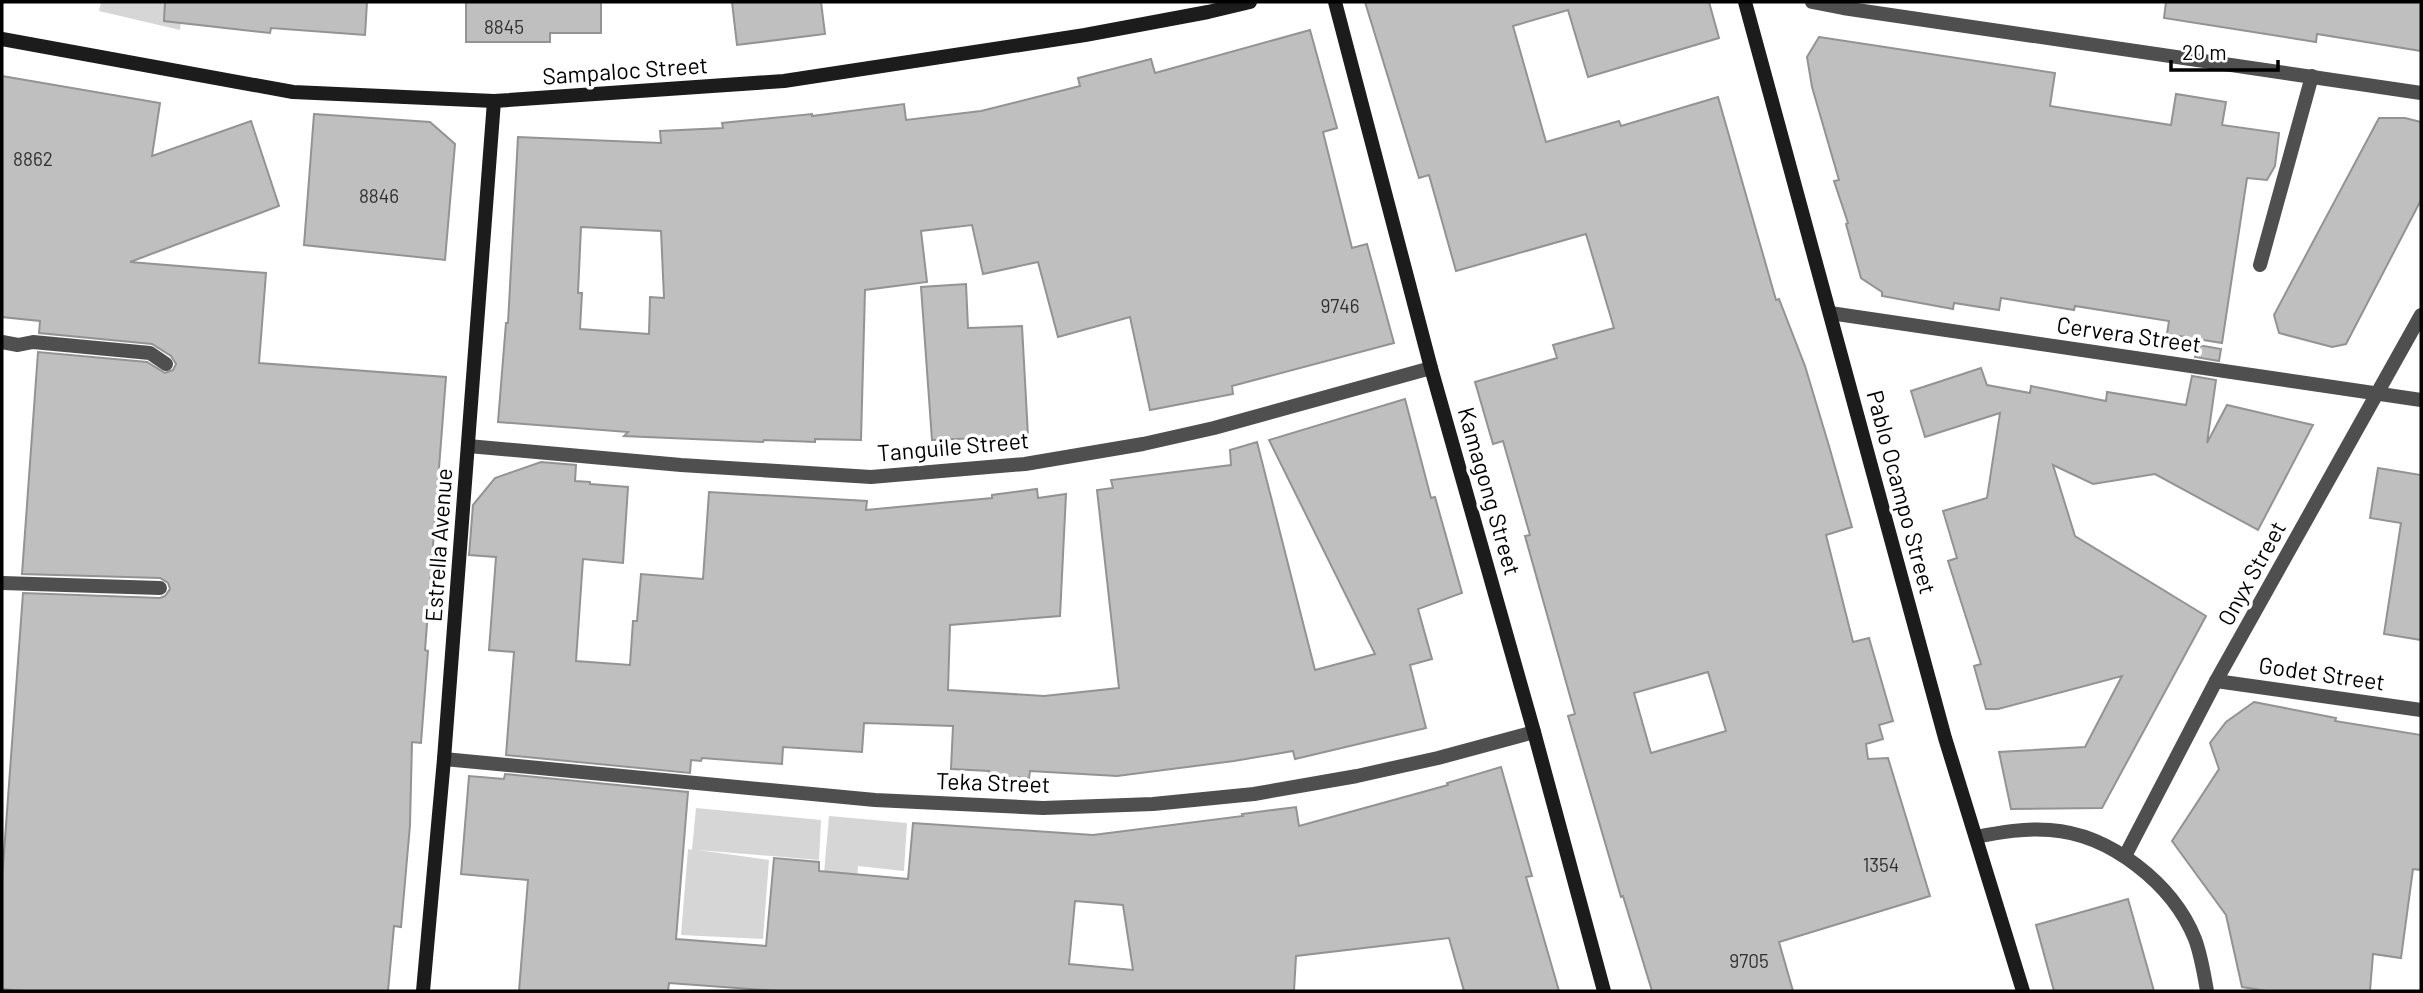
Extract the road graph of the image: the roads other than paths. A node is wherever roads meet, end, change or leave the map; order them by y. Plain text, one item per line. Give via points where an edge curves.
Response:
1 (1250, 2) edge
2 (1335, 2) edge
3 (1745, 2) edge
4 (1812, 2) edge
5 (2, 39) edge
6 (2312, 76) junction
7 (2421, 93) edge
8 (494, 101) junction
9 (2260, 265) dead end
10 (1830, 313) junction
11 (2421, 315) edge
12 (2, 342) edge
13 (166, 364) dead end
14 (1431, 368) junction
15 (2378, 394) junction
16 (2421, 400) edge
17 (468, 446) junction
18 (2, 583) edge
19 (160, 588) dead end
20 (2216, 681) junction
21 (2421, 710) edge
22 (1534, 732) junction
23 (444, 759) junction
24 (1976, 837) junction
25 (2125, 856) junction
26 (423, 991) edge
27 (1604, 991) edge
28 (2023, 991) edge
29 (2207, 991) edge

1 - 8 street, Sampaloc Street via 1060,39 784,81
2 - 14 street, Kamagong Street
3 - 10 street, Pablo Ocampo Street
4 - 6 street
5 - 8 street, Sampaloc Street via 293,92
6 - 7 street
6 - 9 street
8 - 17 street, Estrella Avenue
10 - 15 street, Cervera Street
10 - 24 street, Pablo Ocampo Street
11 - 15 street, Onyx Street
12 - 13 street via 150,353
14 - 17 street, Tanguile Street via 1190,434 999,467 871,477
14 - 22 street, Kamagong Street
15 - 16 street, Cervera Street
15 - 20 street, Onyx Street
17 - 23 street, Estrella Avenue
18 - 19 street
20 - 21 street, Godet Street
20 - 25 street, Onyx Street
22 - 23 street, Teka Street via 1357,776 1254,794 1043,808 876,800
22 - 27 street, Kamagong Street
23 - 26 street, Estrella Avenue
24 - 25 street via 2013,829 2053,830 2091,839
24 - 28 street, Pablo Ocampo Street
25 - 29 street via 2174,903 2194,938

